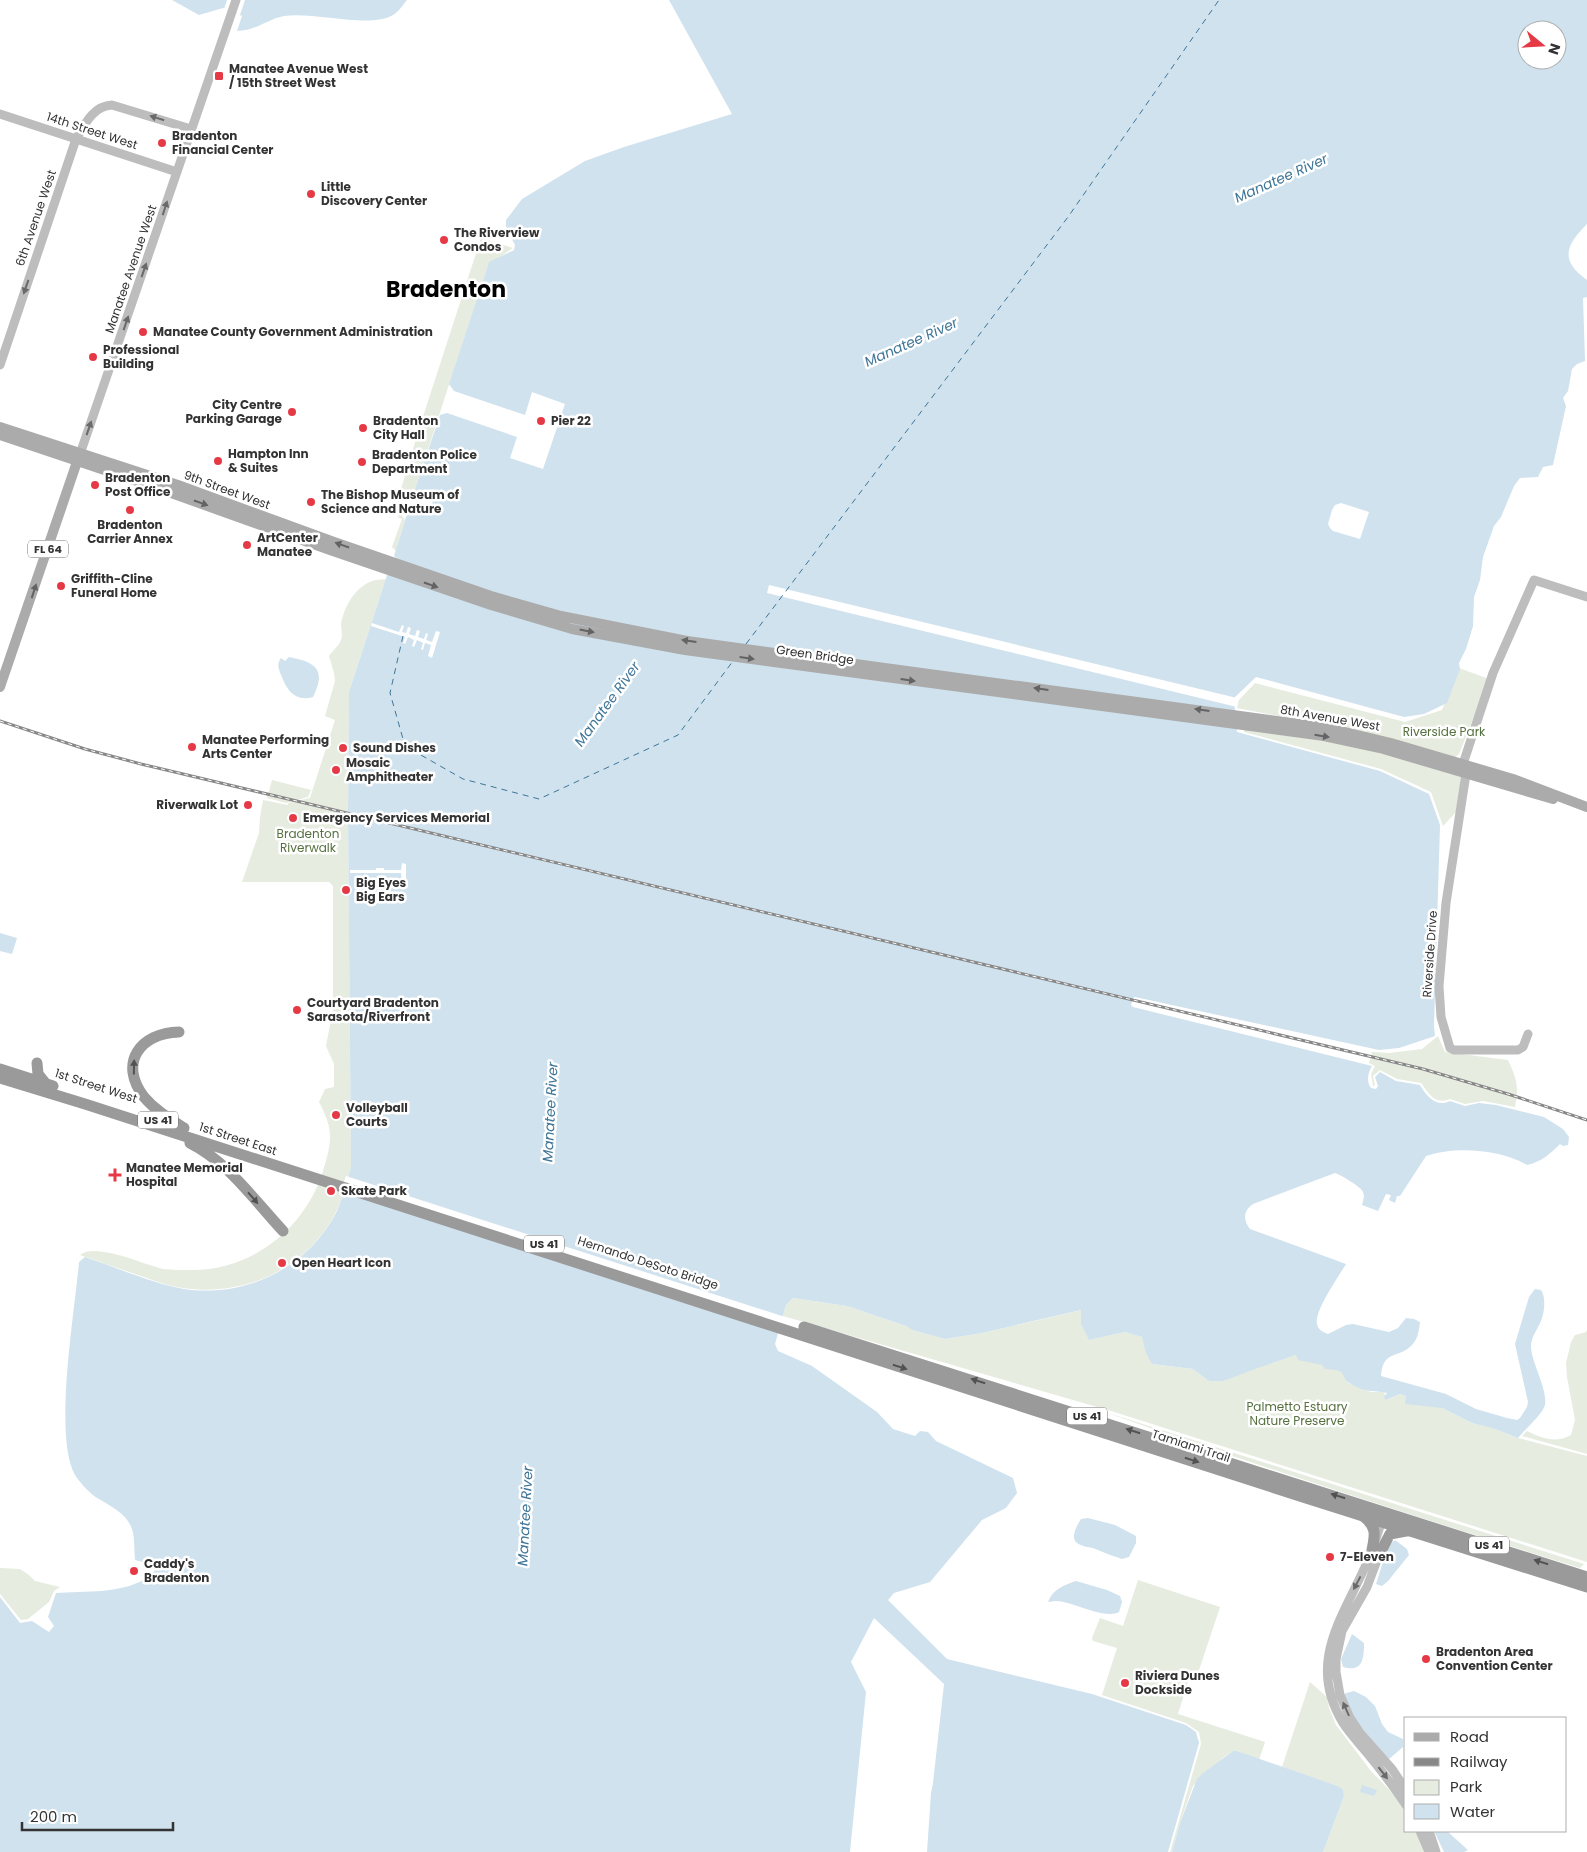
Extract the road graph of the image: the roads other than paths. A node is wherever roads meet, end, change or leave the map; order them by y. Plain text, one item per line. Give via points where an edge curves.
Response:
1 (236, 0) edge
2 (0, 114) edge
3 (192, 129) junction
4 (76, 139) junction
5 (177, 172) junction
6 (0, 364) edge
7 (0, 427) edge
8 (0, 436) edge
9 (79, 458) junction
10 (123, 472) junction
11 (146, 484) junction
12 (178, 485) junction
13 (286, 530) junction
14 (387, 565) joint
15 (1587, 597) edge
16 (0, 687) edge
17 (1250, 721) junction
18 (1465, 769) junction
19 (1575, 803) junction
20 (1587, 807) edge
21 (180, 1032) dead end
22 (1528, 1034) dead end
23 (0, 1069) edge
24 (18, 1075) junction
25 (0, 1078) edge
26 (46, 1084) junction
27 (159, 1128) junction
28 (184, 1128) junction
29 (298, 1168) junction
30 (282, 1230) dead end
31 (788, 1326) junction
32 (1360, 1515) junction
33 (1387, 1517) junction
34 (1413, 1531) junction
35 (1376, 1551) junction
36 (1587, 1576) edge
37 (1587, 1587) edge
38 (1404, 1787) edge
39 (1404, 1802) edge
40 (1420, 1832) edge
41 (1429, 1832) edge
42 (1429, 1852) edge
43 (1436, 1852) edge

1 - 3 street, Manatee Avenue West / FL 64
2 - 4 street, 14th Street West
3 -> 4 street, 6th Avenue West via 110,105 98,109
3 - 5 street, Manatee Avenue West / FL 64
4 - 5 street, 14th Street West
4 -> 6 street, 6th Avenue West
9 -> 5 street, Manatee Avenue West / FL 64
7 - 9 main road, 9th Street West
8 - 9 main road, 9th Street West
9 - 10 main road, 9th Street West
16 -> 9 main road, Manatee Avenue West / FL 64
10 - 11 main road, 9th Street West
10 - 12 main road, 9th Street West
11 - 12 main road via 152,482 172,488
11 -> 13 main road, 9th Street West
12 - 13 main road, 9th Street West
13 - 14 main road, 9th Street West
14 - 17 main road, Green Bridge via 516,604 641,633
15 - 18 street, Riverside Drive via 1534,580 1494,673
17 -> 18 main road, 8th Avenue West via 1403,751
17 - 18 main road, 8th Avenue West via 1351,732
18 - 19 main road, 8th Avenue West via 1547,798
18 - 19 main road, 8th Avenue West via 1513,779
18 - 22 street, Riverside Drive via 1446,903 1440,986 1442,1024 1450,1048 1454,1050 1518,1050 1523,1047
19 - 20 main road, 8th Avenue West
28 -> 21 highway via 149,1102 137,1086 133,1072 135,1056 148,1040 166,1032
23 - 24 highway, 1st Street West / US 41
24 - 26 highway, 1st Street West / US 41
24 - 26 highway via 34,1063
25 - 27 highway, 1st Street East / US 41
26 - 28 highway, 1st Street West / US 41
27 - 29 highway, 1st Street East / US 41
27 -> 30 highway via 215,1158
28 - 29 highway, 1st Street West / US 41
29 - 31 highway, Hernando DeSoto Bridge / US 41
31 -> 32 highway, Tamiami Trail / US 41
33 -> 31 highway, Tamiami Trail / US 41
32 - 33 highway, Tamiami Trail / US 41
32 - 35 highway via 1373,1526
33 - 34 highway, Tamiami Trail / US 41
33 - 35 street
36 -> 33 highway, Tamiami Trail / US 41
34 - 35 highway via 1390,1534
34 - 37 highway, Tamiami Trail / US 41
38 -> 35 street via 1350,1718 1340,1695 1336,1672 1342,1631 1367,1587
35 -> 39 street via 1335,1629 1328,1662 1330,1692 1344,1725
40 - 42 street
41 - 43 street

